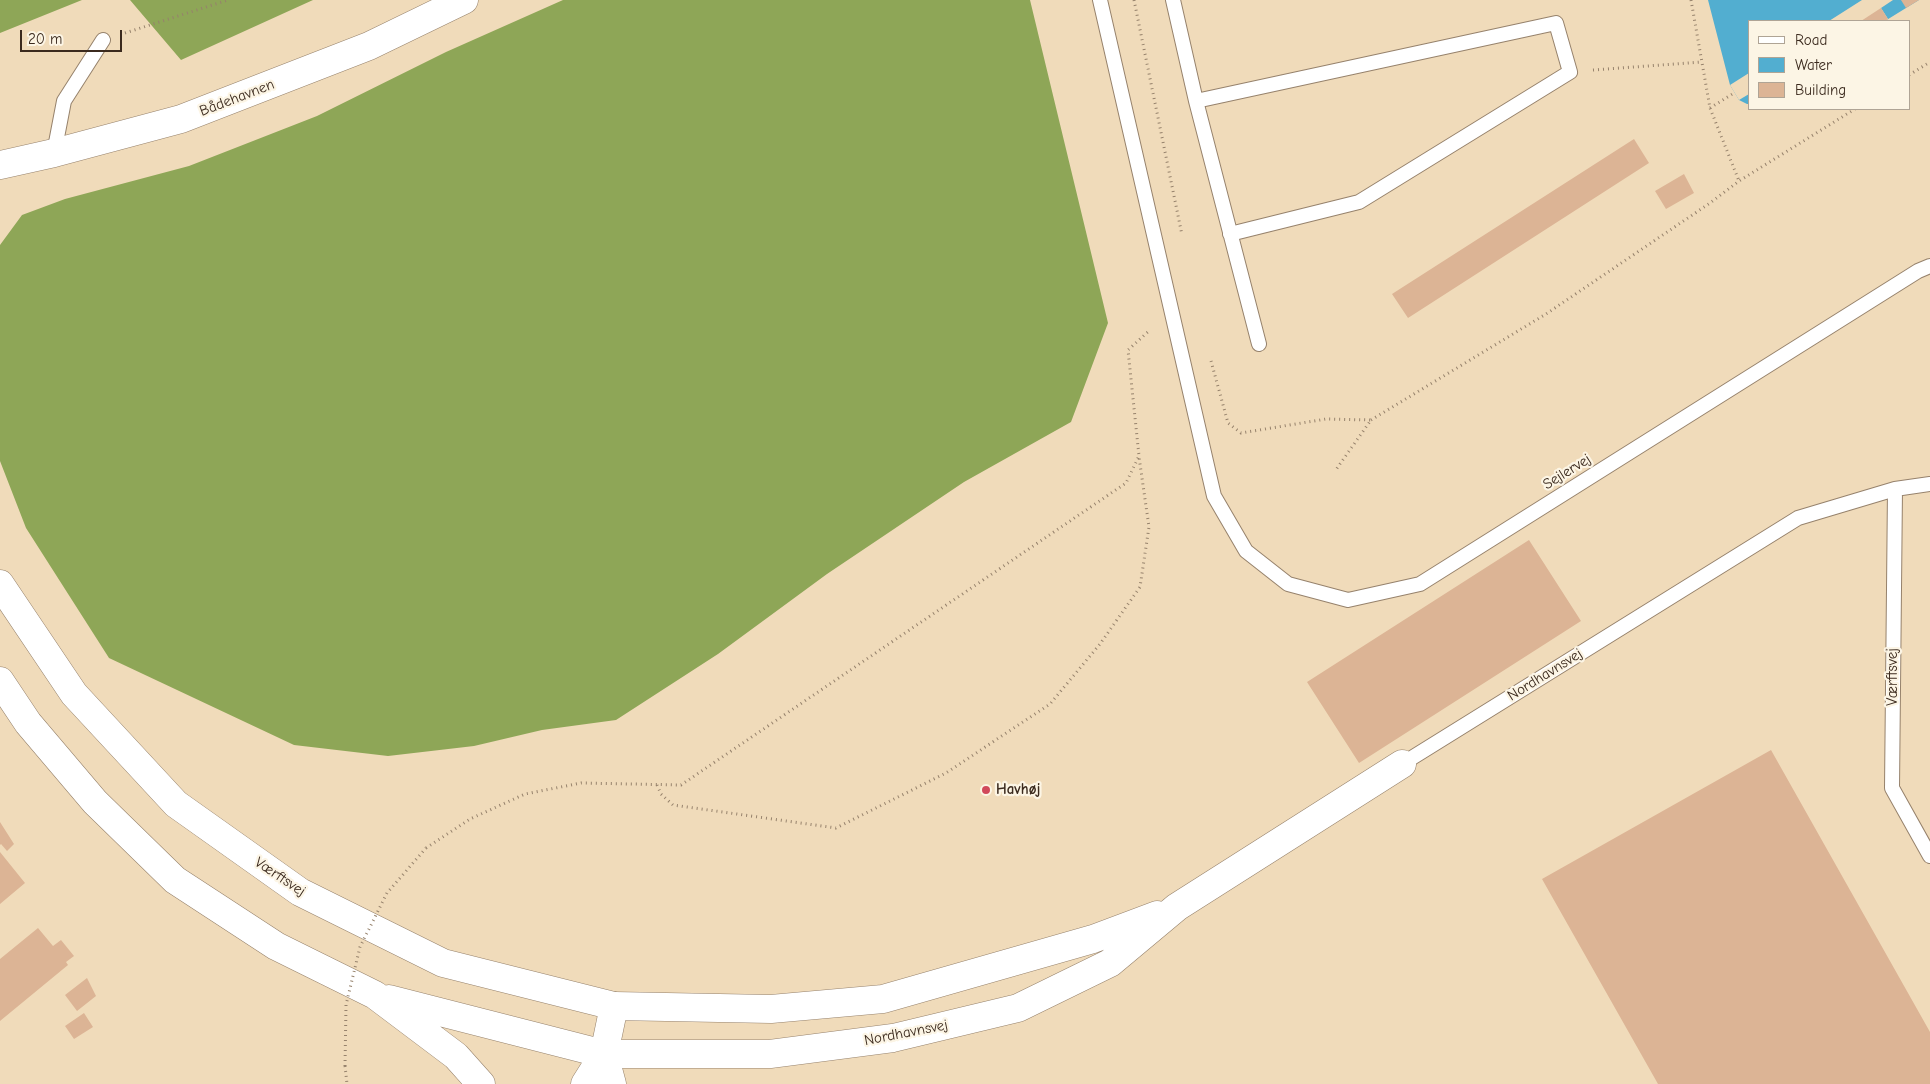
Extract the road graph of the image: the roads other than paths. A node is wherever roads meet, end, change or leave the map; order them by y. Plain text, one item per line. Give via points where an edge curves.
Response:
1 (464, 0) edge
2 (1100, 0) edge
3 (1173, 0) edge
4 (103, 40) road end
5 (1196, 101) junction
6 (54, 153) junction
7 (0, 165) edge
8 (1230, 234) junction
9 (1930, 266) edge
10 (1259, 344) dead end
11 (1930, 484) edge
12 (1895, 489) junction
13 (0, 584) edge
14 (0, 681) edge
15 (1402, 764) joint
16 (1930, 856) edge
17 (1177, 907) junction
18 (375, 996) junction
19 (614, 1006) junction
20 (604, 1054) junction
21 (481, 1084) edge
22 (585, 1084) edge
23 (612, 1084) edge

1 - 6 street, Bådehavnen via 369,46 181,120
2 - 9 lane, Sejlervej via 1214,496 1246,551 1288,584 1348,600 1420,584 1909,276
3 - 5 lane
4 - 6 lane via 64,101
5 - 8 lane
5 - 8 lane via 1556,23 1570,72 1360,202
6 - 7 street, Bådehavnen
8 - 10 lane
11 - 12 lane, Nordhavnsvej
12 - 15 lane, Nordhavnsvej via 1798,518
12 - 16 lane, Værftsvej via 1892,788
13 - 19 street, Værftsvej via 74,694 176,804 300,892 443,963
14 - 18 street via 28,723 95,802 175,880 276,946
15 - 17 street, Nordhavnsvej
17 - 19 street, Nordhavnsvej via 1093,939 883,999 771,1009
17 - 20 street, Nordhavnsvej via 1110,963 1018,1008 893,1038 770,1054
18 - 20 street
18 - 21 street via 456,1056
19 - 20 street
20 - 22 street
20 - 23 street

